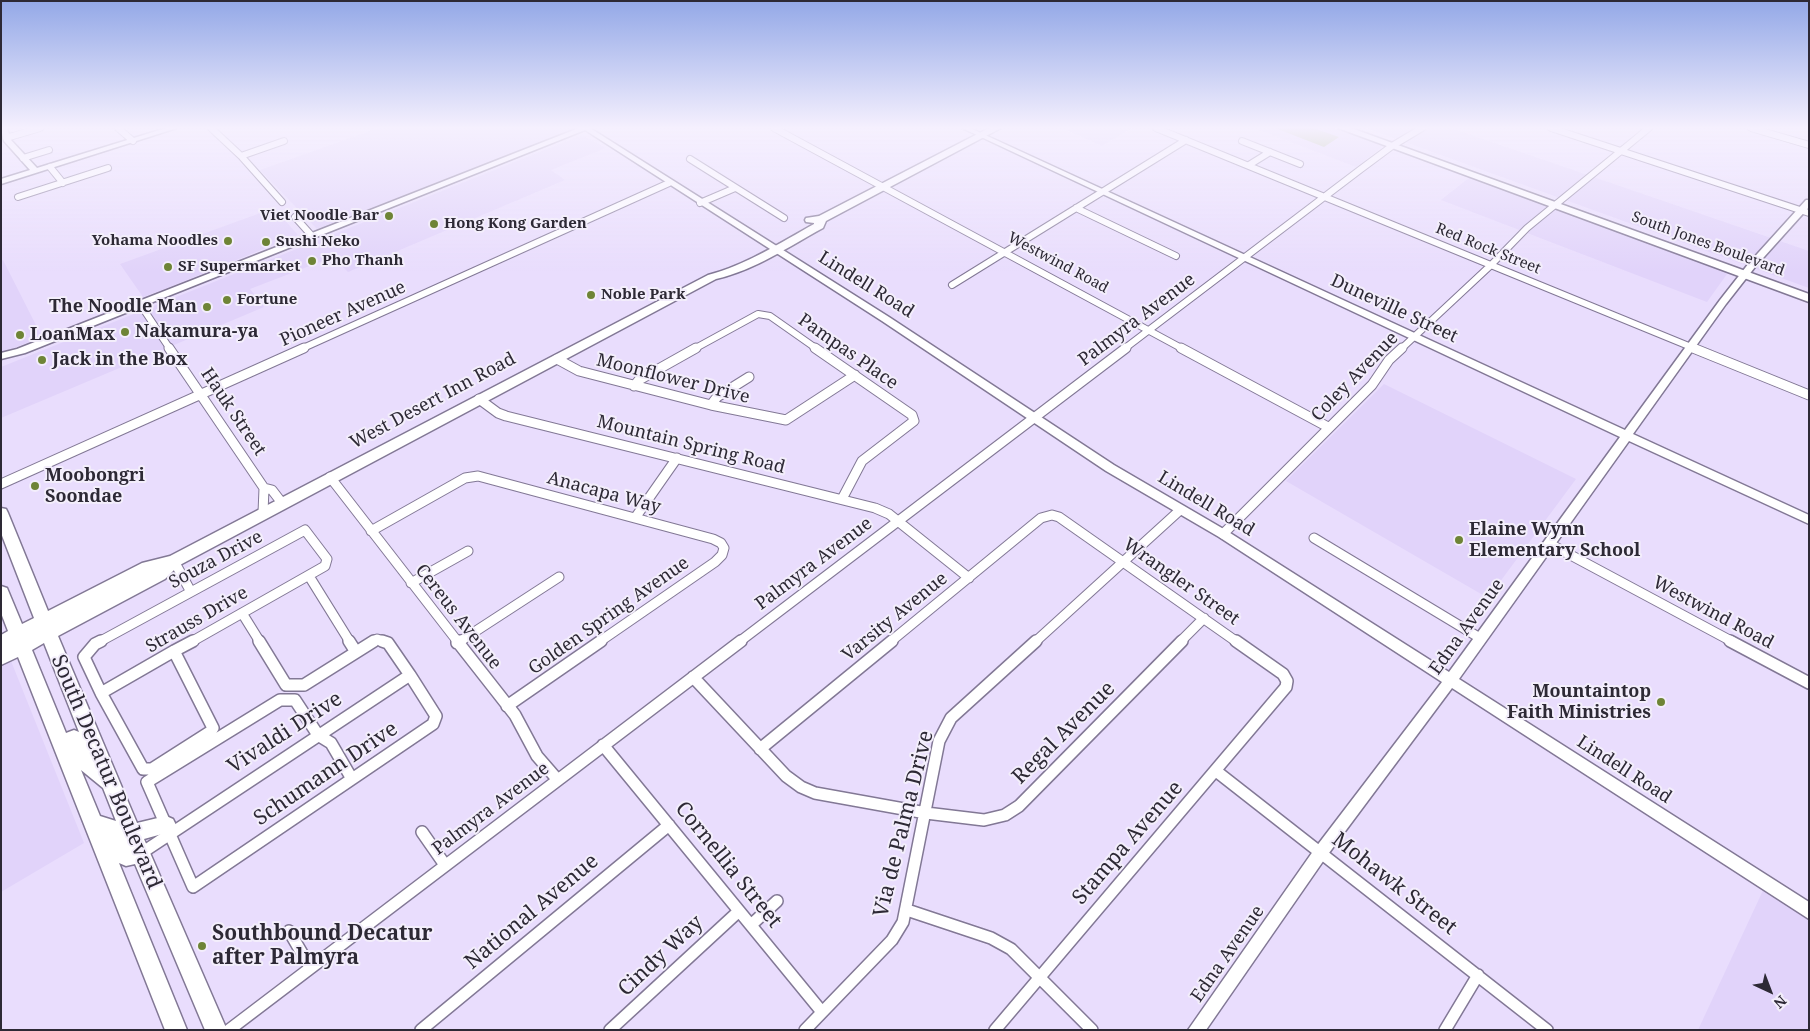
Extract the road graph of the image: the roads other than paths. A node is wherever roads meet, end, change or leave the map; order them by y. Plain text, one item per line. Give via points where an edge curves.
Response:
1 (21, 176) edge
2 (58, 176) edge
3 (82, 176) edge
4 (259, 176) edge
5 (463, 176) edge
6 (658, 176) edge
7 (717, 176) edge
8 (863, 176) edge
9 (904, 176) edge
10 (1067, 176) edge
11 (1127, 176) edge
12 (1277, 176) edge
13 (1352, 176) edge
14 (1484, 176) edge
15 (1588, 176) edge
16 (1696, 176) edge
17 (1, 182) edge
18 (63, 182) junction
19 (669, 183) junction
20 (883, 187) junction
21 (736, 188) junction
22 (1101, 192) junction
23 (1326, 196) junction
24 (18, 197) dead end
25 (282, 202) dead end
26 (1556, 202) junction
27 (1809, 202) edge
28 (700, 204) junction
29 (1076, 208) junction
30 (1805, 212) edge
31 (295, 217) dead end
32 (784, 218) dead end
33 (312, 236) junction
34 (769, 247) junction
35 (1004, 253) junction
36 (1176, 256) dead end
37 (1245, 258) junction
38 (1491, 265) junction
39 (1747, 272) junction
40 (952, 285) dead end
41 (1809, 291) edge
42 (1809, 298) edge
43 (140, 304) junction
44 (1151, 330) junction
45 (1415, 336) junction
46 (1690, 347) junction
47 (21, 351) junction
48 (1, 356) edge
49 (556, 358) junction
50 (1, 362) edge
51 (855, 375) junction
52 (749, 377) dead end
53 (634, 386) junction
54 (201, 394) junction
55 (1809, 395) edge
56 (479, 399) junction
57 (711, 404) junction
58 (1033, 418) junction
59 (914, 421) joint
60 (1328, 426) junction
61 (1627, 435) junction
62 (677, 458) junction
63 (330, 477) junction
64 (1, 484) edge
65 (264, 488) junction
66 (842, 500) junction
67 (282, 503) junction
68 (1179, 511) junction
69 (1, 513) edge
70 (263, 513) junction
71 (1052, 515) joint
72 (635, 518) junction
73 (1809, 520) edge
74 (897, 521) junction
75 (371, 531) junction
76 (1224, 534) junction
77 (1314, 538) dead end
78 (1550, 544) junction
79 (724, 548) joint
80 (468, 551) dead end
81 (174, 561) junction
82 (1123, 561) junction
83 (309, 576) junction
84 (559, 577) dead end
85 (968, 578) junction
86 (411, 583) junction
87 (1, 592) edge
88 (191, 592) junction
89 (242, 613) junction
90 (1204, 618) junction
91 (46, 628) junction
92 (1480, 638) junction
93 (20, 641) junction
94 (1, 642) edge
95 (457, 643) junction
96 (174, 652) junction
97 (356, 652) junction
98 (1, 658) edge
99 (410, 675) junction
100 (693, 677) junction
101 (1286, 680) joint
102 (1450, 680) junction
103 (1809, 683) edge
104 (101, 693) junction
105 (507, 706) junction
106 (318, 735) junction
107 (61, 744) junction
108 (603, 744) junction
109 (760, 749) junction
110 (1216, 771) junction
111 (352, 779) junction
112 (557, 779) junction
113 (147, 782) joint
114 (112, 785) junction
115 (926, 813) junction
116 (92, 823) junction
117 (669, 825) junction
118 (171, 828) junction
119 (422, 832) dead end
120 (132, 833) junction
121 (1321, 852) junction
122 (140, 854) junction
123 (180, 858) joint
124 (445, 865) junction
125 (777, 901) dead end
126 (907, 910) junction
127 (740, 911) junction
128 (1809, 911) edge
129 (751, 925) junction
130 (289, 931) dead end
131 (310, 967) junction
132 (1478, 975) junction
133 (1040, 976) junction
134 (822, 1012) junction
135 (176, 1030) edge
136 (216, 1030) edge
137 (228, 1030) edge
138 (421, 1030) edge
139 (610, 1030) edge
140 (804, 1030) edge
141 (996, 1030) edge
142 (1092, 1030) edge
143 (1196, 1030) edge
144 (1445, 1030) edge
145 (1547, 1030) edge

1 - 17 street
2 - 18 street
3 - 18 street
4 - 25 street
5 - 33 main road
6 - 19 street, Lindell Road
7 - 21 street
8 - 20 street, Westwind Road
9 - 20 main road, West Desert Inn Road
10 - 22 street, Duneville Street
11 - 22 street
12 - 23 street, Red Rock Street
13 - 23 street, Palmyra Avenue
14 - 26 main road, South Jones Boulevard
15 - 26 street, Coley Avenue
16 - 30 street
18 - 24 street
19 - 28 street, Lindell Road
19 - 54 street, Pioneer Avenue
20 - 34 main road, West Desert Inn Road via 821,219 819,226
20 - 35 street, Westwind Road
21 - 28 street
21 - 32 street
22 - 29 street
22 - 37 street, Duneville Street
23 - 37 street, Palmyra Avenue
23 - 38 street, Red Rock Street
26 - 38 street, Coley Avenue
26 - 39 main road, South Jones Boulevard
27 - 30 street, Edna Avenue
28 - 34 street, Lindell Road
29 - 35 street
29 - 36 street
30 - 39 street, Edna Avenue
31 - 33 street
33 - 43 main road
34 - 49 main road, West Desert Inn Road via 726,275 712,277
34 - 58 street, Lindell Road
35 - 40 street
35 - 44 street, Westwind Road
37 - 44 street, Palmyra Avenue
37 - 45 street, Duneville Street
38 - 45 street, Coley Avenue
38 - 46 street, Red Rock Street
39 - 41 main road, South Jones Boulevard
39 - 42 main road, South Jones Boulevard
39 - 46 street, Edna Avenue
43 - 47 main road
43 - 54 street, Hauk Street
44 - 58 street, Palmyra Avenue
44 - 60 street, Westwind Road
45 - 60 street, Coley Avenue
45 - 61 street, Duneville Street
46 - 55 street, Red Rock Street
46 - 61 street, Edna Avenue
47 - 48 main road
47 - 50 main road
49 - 53 street, Moonflower Drive via 580,371
49 - 56 main road, West Desert Inn Road
51 - 53 street, Pampas Place via 770,316 761,314 725,331 639,380
51 - 57 street, Moonflower Drive via 786,420
51 - 59 street, Pampas Place via 912,415
52 - 57 street via 717,396
53 - 57 street, Moonflower Drive
54 - 64 street, Pioneer Avenue
54 - 65 street, Hauk Street
56 - 62 street, Mountain Spring Road via 506,416
56 - 63 main road, West Desert Inn Road
58 - 68 street, Lindell Road
58 - 74 street, Palmyra Avenue
59 - 66 street via 862,462
60 - 76 street, Coley Avenue
61 - 73 street, Duneville Street
61 - 78 street, Edna Avenue
62 - 66 street, Mountain Spring Road
62 - 72 street
63 - 67 main road, West Desert Inn Road
63 - 75 street, Cereus Avenue
65 - 67 street, Hauk Street via 272,490
65 - 70 street
66 - 74 street, Mountain Spring Road via 875,508
67 - 70 main road, West Desert Inn Road
68 - 76 street, Lindell Road
68 - 82 street, Via de Palma Drive
69 - 91 main road, South Decatur Boulevard
70 - 81 main road, West Desert Inn Road
71 - 82 street, Wrangler Street
71 - 85 street, Varsity Avenue via 1041,518
72 - 75 street, Anacapa Way via 472,476
72 - 79 street, Anacapa Way via 713,539
74 - 85 street
74 - 100 street, Palmyra Avenue
75 - 86 street, Cereus Avenue
76 - 102 street, Lindell Road
77 - 92 street
78 - 92 street, Edna Avenue
78 - 103 street, Westwind Road
79 - 105 street, Golden Spring Avenue via 715,562
80 - 86 street
81 - 88 street
81 - 91 main road, West Desert Inn Road via 159,575
82 - 90 street, Wrangler Street
82 - 115 street, Via de Palma Drive via 952,718 939,741
83 - 88 street, Souza Drive via 325,566 327,559 306,530
83 - 89 street, Strauss Drive
83 - 97 street
84 - 95 street
85 - 109 street, Varsity Avenue
86 - 95 street, Cereus Avenue
87 - 93 main road, South Decatur Boulevard
88 - 104 street, Souza Drive via 95,644 84,657
89 - 96 street, Strauss Drive
89 - 97 street via 286,685 304,685
90 - 101 street, Wrangler Street via 1283,674
90 - 115 street, Regal Avenue via 1019,806 1005,815 984,820
91 - 93 main road, West Desert Inn Road
91 - 114 main road, South Decatur Boulevard
92 - 102 street, Edna Avenue
93 - 94 main road, West Desert Inn Road
93 - 98 main road, West Desert Inn Road
93 - 107 main road, South Decatur Boulevard
95 - 105 street, Cereus Avenue
96 - 104 street, Strauss Drive
96 - 104 street via 213,728 152,769 140,767
97 - 99 street via 377,639 388,643
99 - 106 street, Vivaldi Drive
99 - 111 street, Schumann Drive via 436,716 433,724
100 - 108 street, Palmyra Avenue
100 - 109 street, Regal Avenue
101 - 110 street, Stampa Avenue via 1286,687
102 - 121 street, Edna Avenue
102 - 128 street, Lindell Road
105 - 112 street, Cereus Avenue via 537,756
106 - 111 street via 331,743
106 - 113 street via 295,700 280,700
106 - 118 street, Vivaldi Drive
107 - 114 main road via 74,738 87,764
107 - 116 main road, South Decatur Boulevard
108 - 112 street, Palmyra Avenue
108 - 117 street, Cornellia Street
109 - 115 street, Regal Avenue via 786,776 816,793
110 - 121 street, Mohawk Street
110 - 133 street, Stampa Avenue
111 - 123 street, Schumann Drive via 193,888
112 - 124 street, Palmyra Avenue
113 - 118 street
114 - 120 main road, South Decatur Boulevard
115 - 126 street, Via de Palma Drive
116 - 122 main road via 112,828 126,856
116 - 135 main road, South Decatur Boulevard
117 - 127 street, Cornellia Street
117 - 138 street, National Avenue
118 - 120 main road
118 - 122 street, Vivaldi Drive via 161,841
118 - 123 street
119 - 124 street
120 - 122 main road, South Decatur Boulevard
121 - 132 street, Mohawk Street
121 - 143 street, Edna Avenue
122 - 136 main road, South Decatur Boulevard
124 - 131 street, Palmyra Avenue
125 - 129 street
126 - 133 street via 990,938 1011,950
126 - 134 street, Via de Palma Drive via 892,940
127 - 129 street, Cornellia Street
127 - 139 street, Cindy Way
129 - 134 street, Cornellia Street
130 - 131 street
131 - 137 street, Palmyra Avenue
132 - 144 street
132 - 145 street, Mohawk Street
133 - 141 street, Stampa Avenue
133 - 142 street
134 - 140 street, Via de Palma Drive

